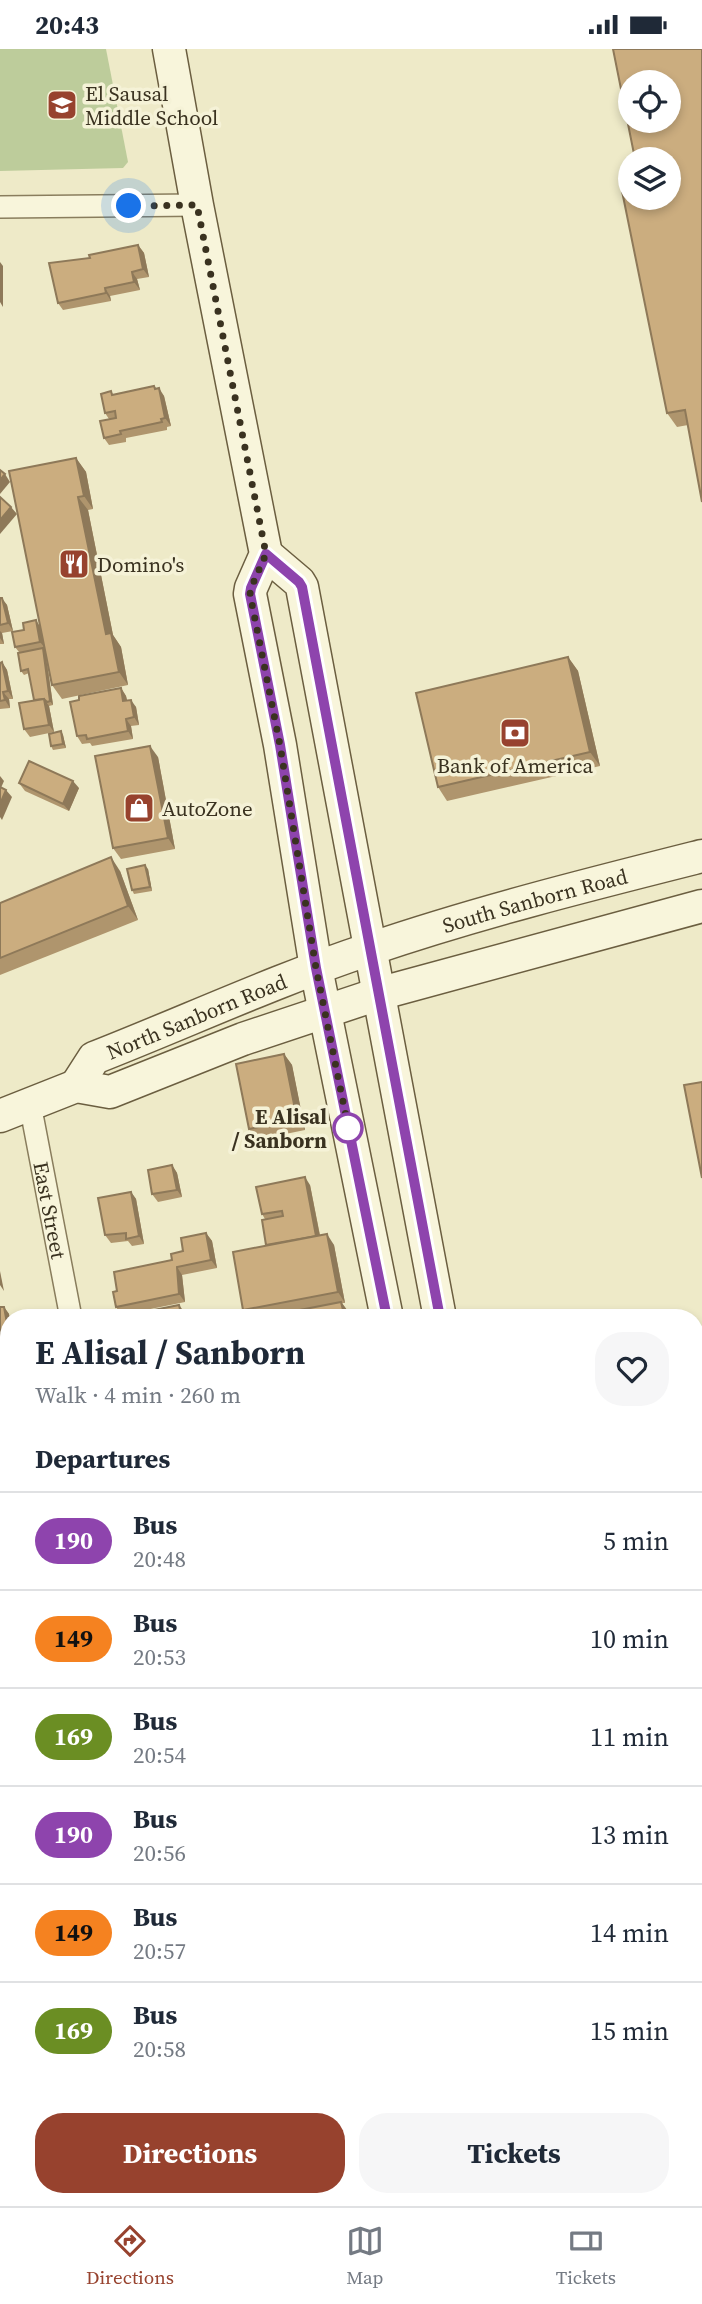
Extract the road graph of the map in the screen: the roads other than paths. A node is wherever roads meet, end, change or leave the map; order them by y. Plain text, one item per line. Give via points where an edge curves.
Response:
1 (169, 49) edge
2 (197, 205) junction
3 (0, 207) edge
4 (266, 554) junction
5 (702, 856) edge
6 (702, 905) edge
7 (369, 949) junction
8 (316, 968) junction
9 (377, 994) junction
10 (325, 1012) junction
11 (76, 1086) junction
12 (30, 1104) junction
13 (0, 1116) edge
14 (69, 1309) edge
15 (385, 1309) edge
16 (438, 1309) edge

1 - 2 main road
2 - 3 street
2 - 4 main road
4 - 7 main road via 302,587
4 - 8 main road via 250,594
5 - 7 main road, South Sanborn Road
6 - 9 main road
7 - 8 main road, North Sanborn Road
7 - 9 main road
8 - 10 main road
8 - 11 main road, North Sanborn Road via 94,1058
9 - 10 main road, North Sanborn Road
9 - 16 main road
10 - 11 main road, North Sanborn Road via 110,1092
10 - 15 main road
11 - 12 main road
12 - 13 main road
12 - 14 street, East Street

